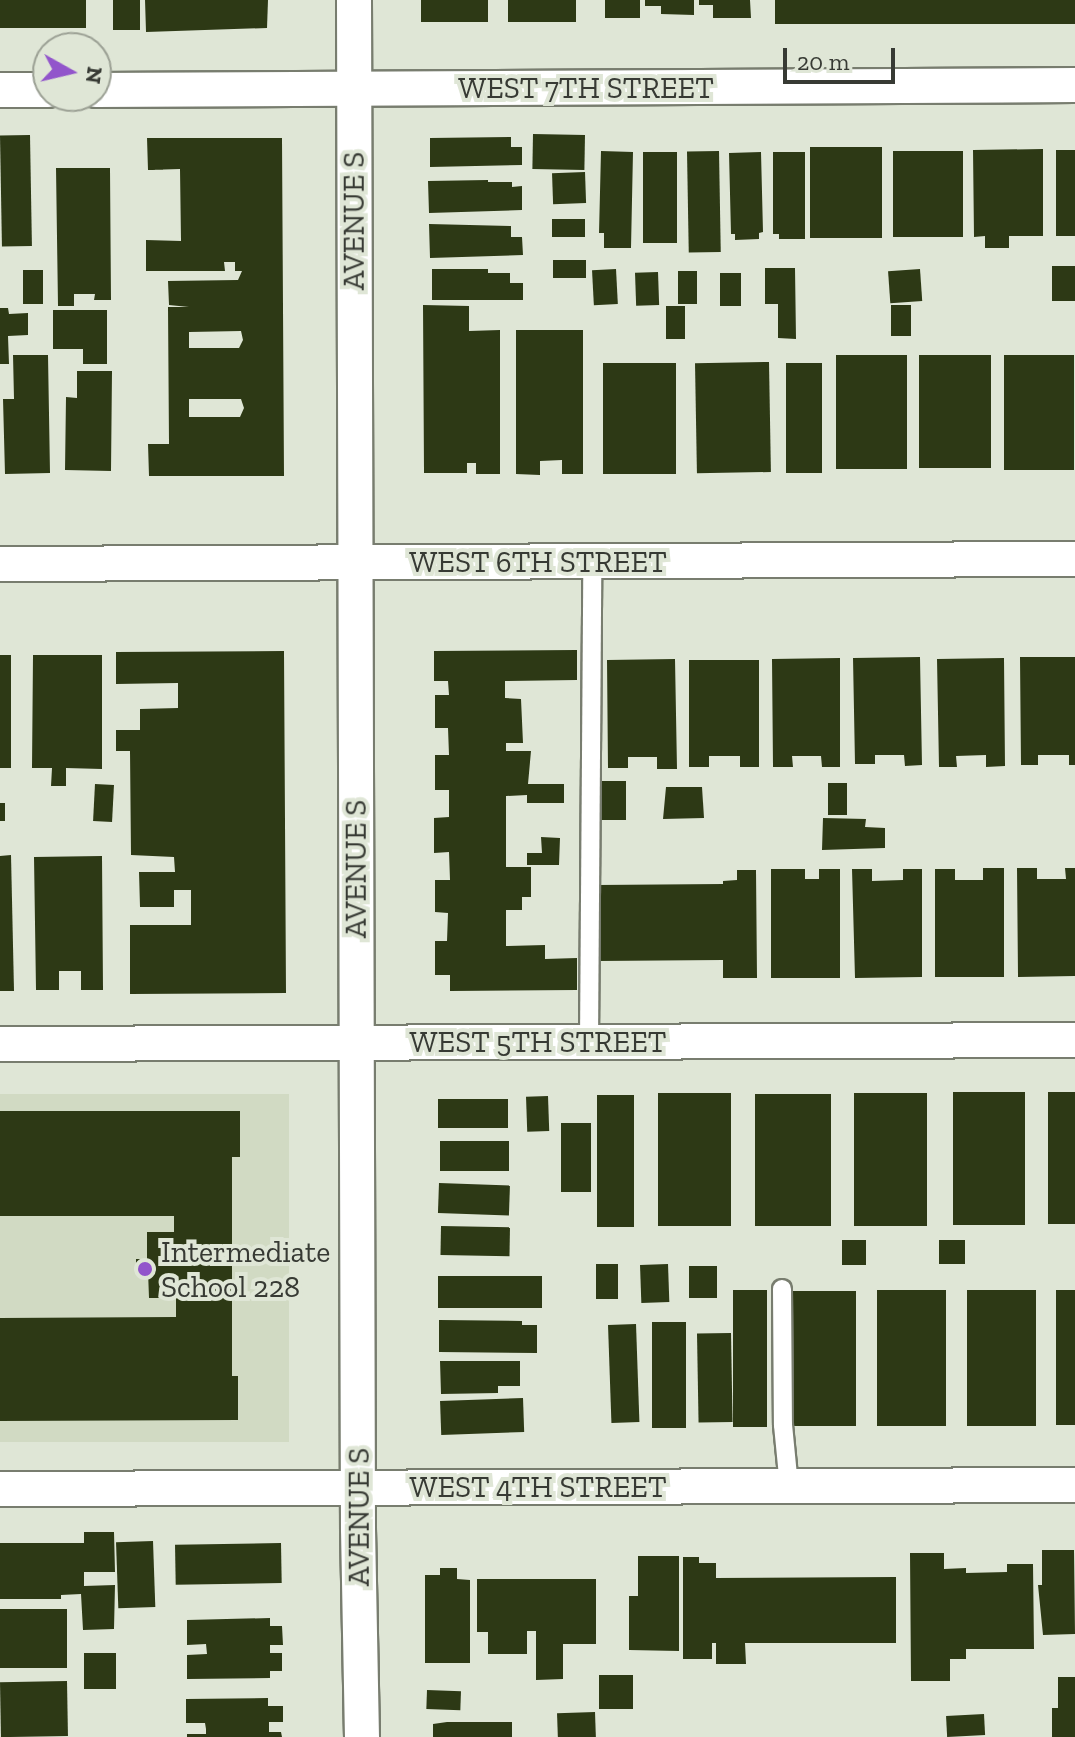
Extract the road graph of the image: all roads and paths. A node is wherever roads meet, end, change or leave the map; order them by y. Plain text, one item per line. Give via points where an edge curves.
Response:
1 (354, 0) edge
2 (1075, 85) edge
3 (354, 89) junction
4 (0, 90) edge
5 (32, 90) edge
6 (112, 90) edge
7 (1075, 559) edge
8 (354, 562) junction
9 (592, 562) junction
10 (0, 564) edge
11 (1075, 1040) edge
12 (589, 1042) junction
13 (357, 1043) junction
14 (0, 1044) edge
15 (782, 1289) dead end
16 (1075, 1485) edge
17 (789, 1486) junction
18 (358, 1488) junction
19 (0, 1489) edge
20 (362, 1737) edge

1 - 3 street, AVENUE S
2 - 3 street, WEST 7TH STREET
3 - 6 street, WEST 7TH STREET
3 - 8 street, AVENUE S
4 - 5 street
7 - 9 street, WEST 6TH STREET
8 - 9 street, WEST 6TH STREET
8 - 10 street, WEST 6TH STREET
8 - 13 street, AVENUE S
9 - 12 lane
11 - 12 street, WEST 5TH STREET
12 - 13 street, WEST 5TH STREET
13 - 14 street, WEST 5TH STREET
13 - 18 street, AVENUE S
15 - 17 lane
16 - 17 street, WEST 4TH STREET
17 - 18 street, WEST 4TH STREET
18 - 19 street, WEST 4TH STREET
18 - 20 street, AVENUE S

